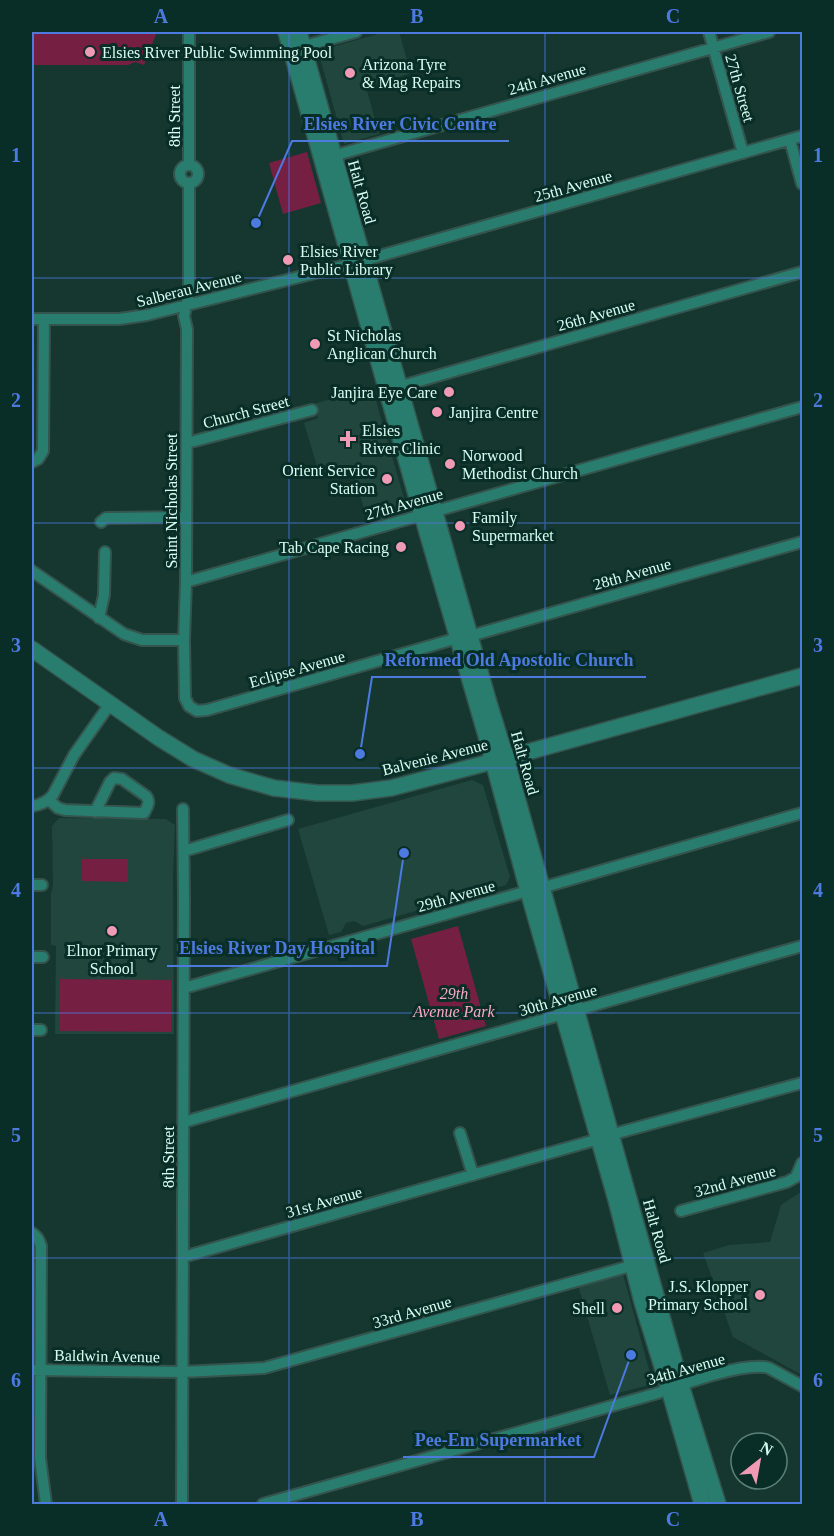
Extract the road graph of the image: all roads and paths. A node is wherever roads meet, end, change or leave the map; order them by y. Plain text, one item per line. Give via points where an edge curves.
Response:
1 (189, 32) edge
2 (286, 32) edge
3 (356, 32) edge
4 (709, 32) edge
5 (769, 32) edge
6 (297, 43) edge
7 (713, 47) junction
8 (802, 136) edge
9 (790, 140) junction
10 (743, 153) junction
11 (333, 156) junction
12 (802, 184) edge
13 (357, 262) junction
14 (802, 272) edge
15 (186, 306) junction
16 (32, 319) edge
17 (44, 319) junction
18 (399, 387) junction
19 (802, 407) edge
20 (312, 410) dead end
21 (187, 443) junction
22 (32, 462) edge
23 (428, 513) junction
24 (186, 517) junction
25 (101, 522) dead end
26 (802, 542) edge
27 (105, 552) dead end
28 (32, 571) edge
29 (186, 582) junction
30 (99, 618) junction
31 (464, 637) junction
32 (184, 640) junction
33 (32, 649) edge
34 (802, 676) edge
35 (185, 698) joint
36 (110, 704) junction
37 (500, 760) junction
38 (49, 800) junction
39 (32, 806) edge
40 (183, 809) dead end
41 (95, 812) junction
42 (802, 813) edge
43 (288, 820) dead end
44 (184, 851) junction
45 (535, 889) junction
46 (802, 946) edge
47 (184, 988) junction
48 (569, 1012) junction
49 (802, 1083) edge
50 (183, 1122) junction
51 (460, 1133) dead end
52 (605, 1137) junction
53 (802, 1163) edge
54 (473, 1175) junction
55 (681, 1211) dead end
56 (32, 1233) edge
57 (183, 1257) junction
58 (639, 1263) junction
59 (36, 1370) edge
60 (182, 1372) junction
61 (802, 1386) edge
62 (675, 1387) junction
63 (36, 1434) edge
64 (46, 1504) edge
65 (182, 1504) edge
66 (263, 1504) edge
67 (702, 1504) edge
68 (718, 1504) edge

1 - 15 street, 8th Street via 189,164 180,172 189,183
2 - 6 street, Halt Road
3 - 6 street
4 - 7 street, 27th Street
5 - 7 street, 24th Avenue
6 - 11 street, Halt Road
6 - 13 street, Halt Road
7 - 10 street, 27th Street
7 - 11 street, 24th Avenue
8 - 9 street, 25th Avenue
9 - 10 street, 25th Avenue
9 - 12 street
10 - 13 street, 25th Avenue
11 - 13 street, Halt Road
13 - 15 street, Salberau Avenue
13 - 18 street, Halt Road
13 - 23 street, Halt Road
14 - 18 street, 26th Avenue
15 - 17 street, Salberau Avenue via 133,318
15 - 21 street, Saint Nicholas Street
16 - 17 street, Salberau Avenue
17 - 22 street via 43,451
18 - 23 street, Halt Road
19 - 23 street, 27th Avenue
20 - 21 street, Church Street
21 - 24 street, Saint Nicholas Street
23 - 29 street, 27th Avenue
23 - 31 street, Halt Road
24 - 25 street via 106,518
24 - 29 street, Saint Nicholas Street
26 - 31 street, 28th Avenue
27 - 30 street
28 - 30 street
29 - 32 street, Saint Nicholas Street
30 - 32 street via 132,638
31 - 35 street, Eclipse Avenue via 207,710 197,711
31 - 37 street, Halt Road
32 - 35 street, Saint Nicholas Street
33 - 36 street, Balvenie Avenue
34 - 37 street, Balvenie Avenue
36 - 37 street, Balvenie Avenue via 193,759 228,775 274,788 352,793 391,788
36 - 38 street via 74,755
37 - 45 street, Halt Road
38 - 39 street
38 - 41 street via 65,810
40 - 44 street, 8th Street
41 - 41 street via 144,813 149,804 146,796 122,779 114,778
42 - 45 street, 29th Avenue
43 - 44 street
44 - 47 street, 8th Street
45 - 47 street, 29th Avenue
45 - 48 street, Halt Road
46 - 48 street, 30th Avenue
47 - 50 street, 8th Street
48 - 50 street, 30th Avenue
48 - 52 street, Halt Road
49 - 52 street, 31st Avenue
50 - 57 street, 8th Street
51 - 54 street
52 - 54 street, 31st Avenue
52 - 58 street, Halt Road
53 - 55 street, 32nd Avenue via 796,1177 787,1182
54 - 57 street, 31st Avenue
56 - 59 street via 41,1246
57 - 60 street, 8th Street
58 - 60 street, 33rd Avenue via 280,1365
58 - 62 street, Halt Road
59 - 60 street, Baldwin Avenue
59 - 63 street
60 - 65 street, 8th Street
61 - 62 street, 34th Avenue via 757,1366
62 - 66 street, 34th Avenue
62 - 67 street, Halt Road
62 - 68 street, Halt Road
63 - 64 street

